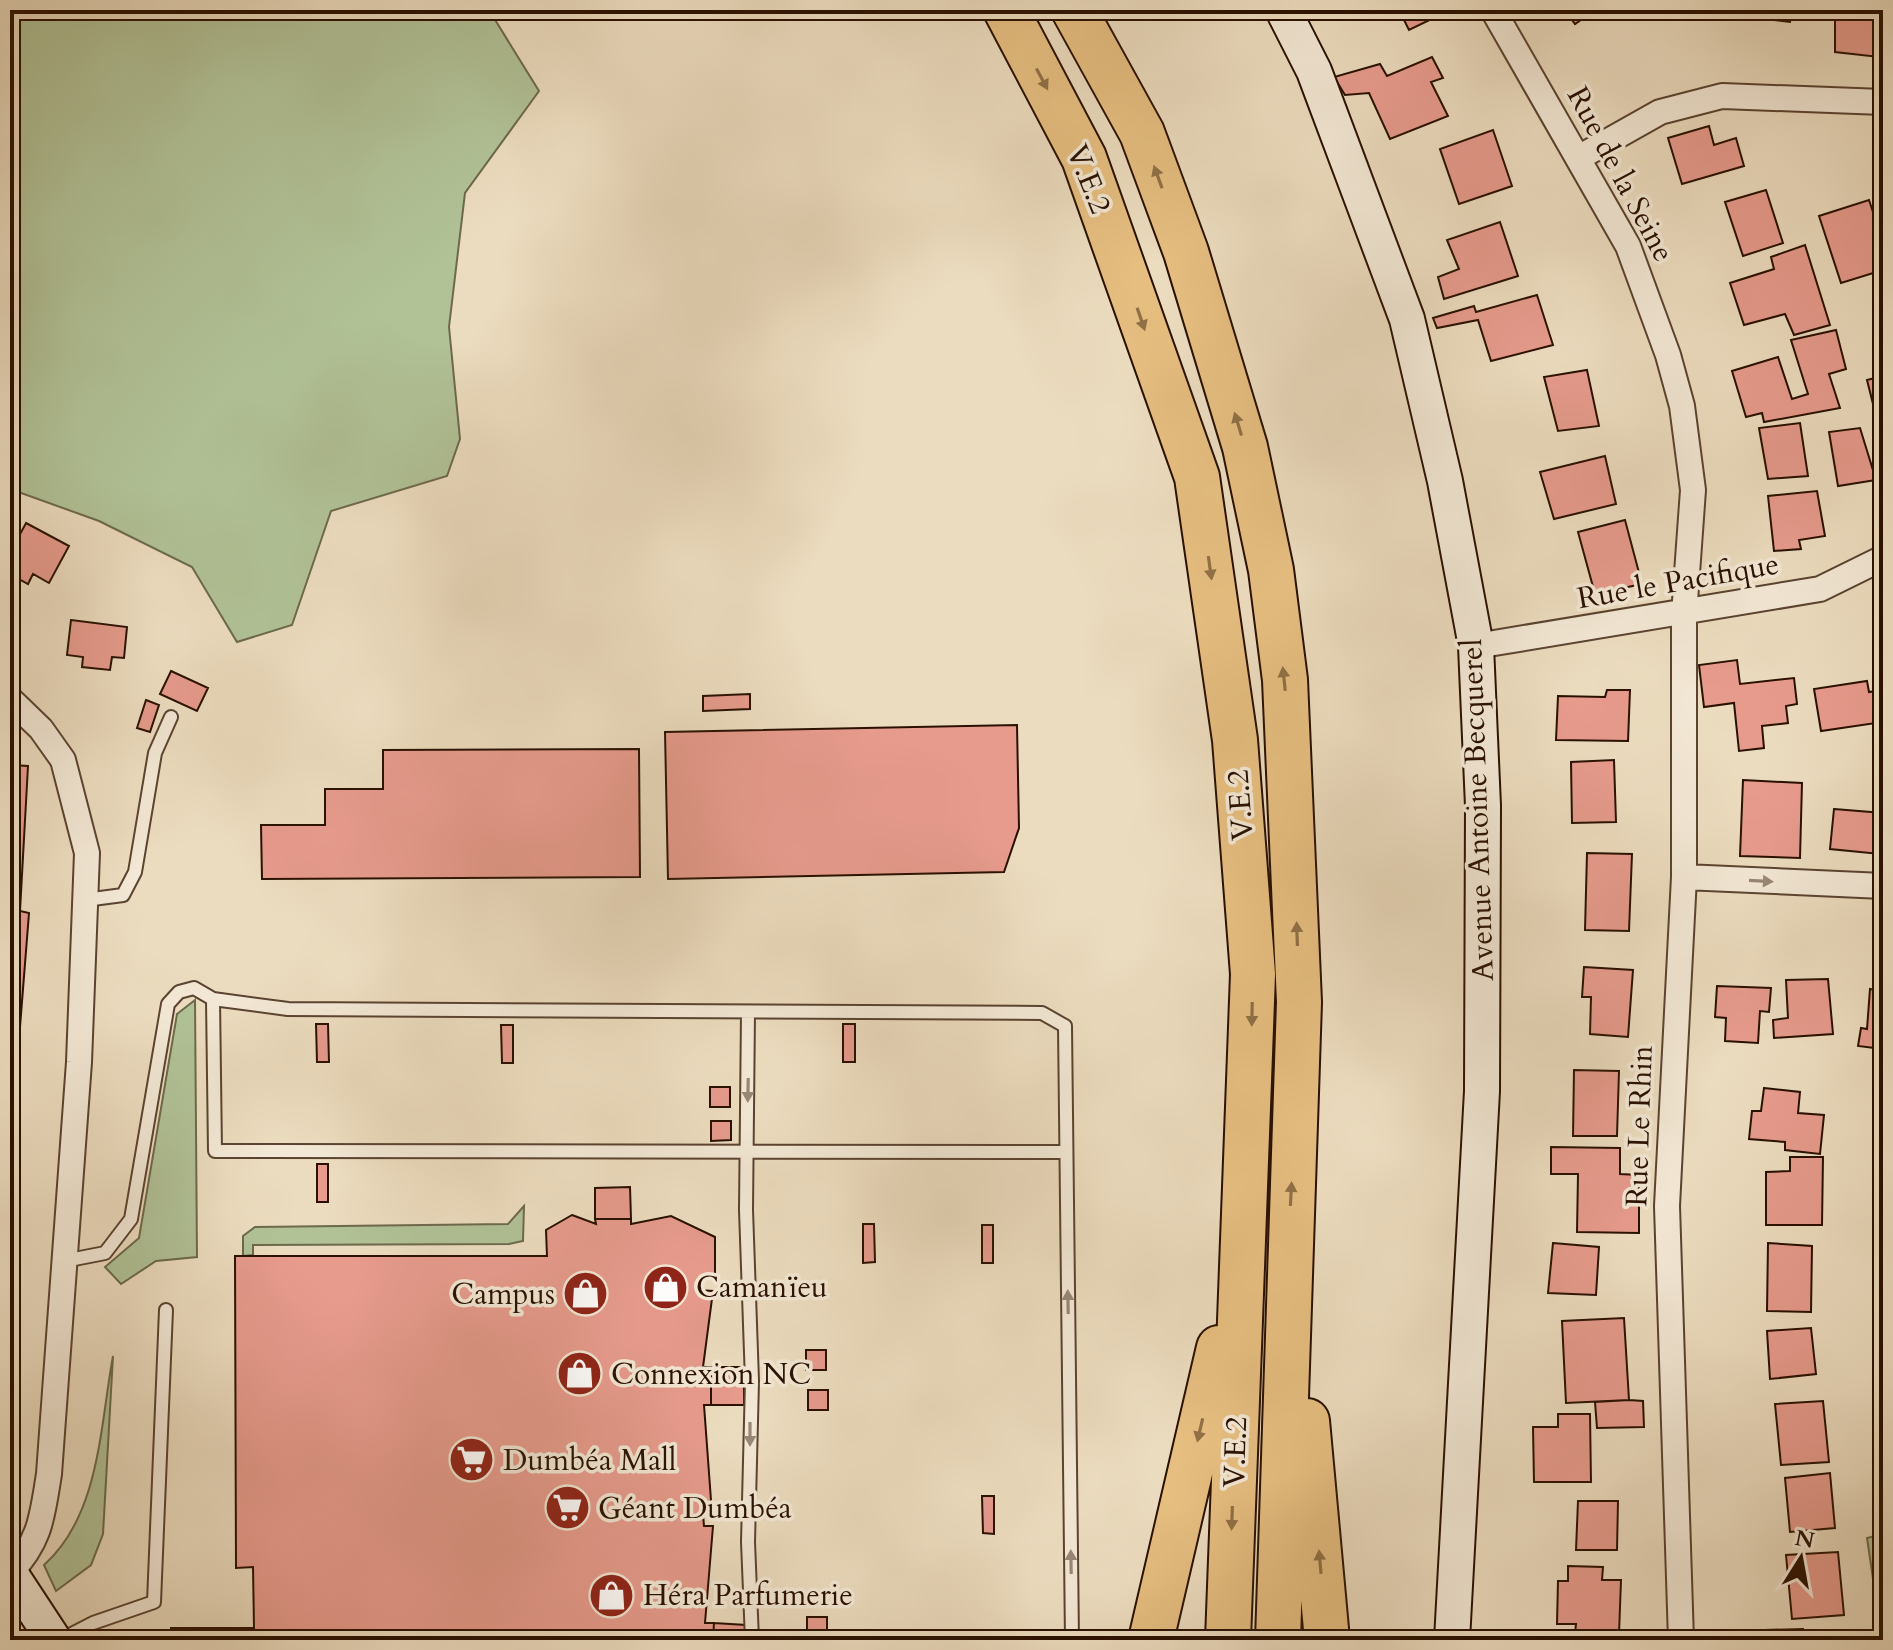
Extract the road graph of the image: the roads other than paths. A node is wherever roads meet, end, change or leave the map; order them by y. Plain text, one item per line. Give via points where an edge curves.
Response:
1 (1006, 10) edge
2 (1074, 10) edge
3 (1283, 10) edge
4 (1493, 10) edge
5 (1883, 102) edge
6 (1580, 157) junction
7 (1883, 558) edge
8 (1684, 615) junction
9 (1476, 646) junction
10 (10, 699) edge
11 (171, 717) dead end
12 (1684, 877) junction
13 (1883, 886) edge
14 (85, 900) junction
15 (213, 999) junction
16 (748, 1012) junction
17 (1066, 1152) junction
18 (747, 1153) junction
19 (1242, 1245) junction
20 (64, 1261) junction
21 (1288, 1272) junction
22 (166, 1310) dead end
23 (10, 1573) edge
24 (54, 1640) edge
25 (60, 1640) edge
26 (752, 1640) edge
27 (1072, 1640) edge
28 (1151, 1640) edge
29 (1228, 1640) edge
30 (1278, 1640) edge
31 (1327, 1640) edge
32 (1452, 1640) edge
33 (1681, 1640) edge

1 -> 19 highway, V.E.2 via 1084,158 1197,477 1235,740 1253,974
21 -> 2 highway, V.E.2 via 1299,1002 1290,757 1271,570 1245,447 1186,252 1142,133
3 - 9 street, Avenue Antoine Becquerel via 1314,71 1407,319
4 - 6 street, Rue de la Seine
5 - 6 street via 1722,96 1660,112
6 - 8 street, Rue de la Seine via 1628,246 1665,342 1682,406 1693,490
7 - 8 street, Rue le Pacifique via 1820,589
8 - 9 street, Rue le Pacifique
8 - 12 street, Rue Le Rhin
9 - 32 street, Avenue Antoine Becquerel via 1483,806 1482,1091
10 - 14 street via 63,760 87,853
11 - 14 lane via 155,753 135,872 123,895
12 -> 13 street
12 - 33 street, Rue Le Rhin via 1667,1206
14 - 20 street
15 - 16 lane via 288,1009
15 - 18 lane via 215,1151
15 - 20 lane via 194,988 179,992 168,1004 131,1219 105,1253
16 - 17 lane via 1042,1013 1065,1026
16 -> 18 lane
17 - 18 lane
27 -> 17 lane
18 -> 26 lane
19 -> 28 highway
19 -> 29 highway, V.E.2
20 - 23 street via 41,1524 34,1544
21 - 30 highway, V.E.2
31 -> 21 highway
22 - 25 lane via 154,1602
23 - 24 street

